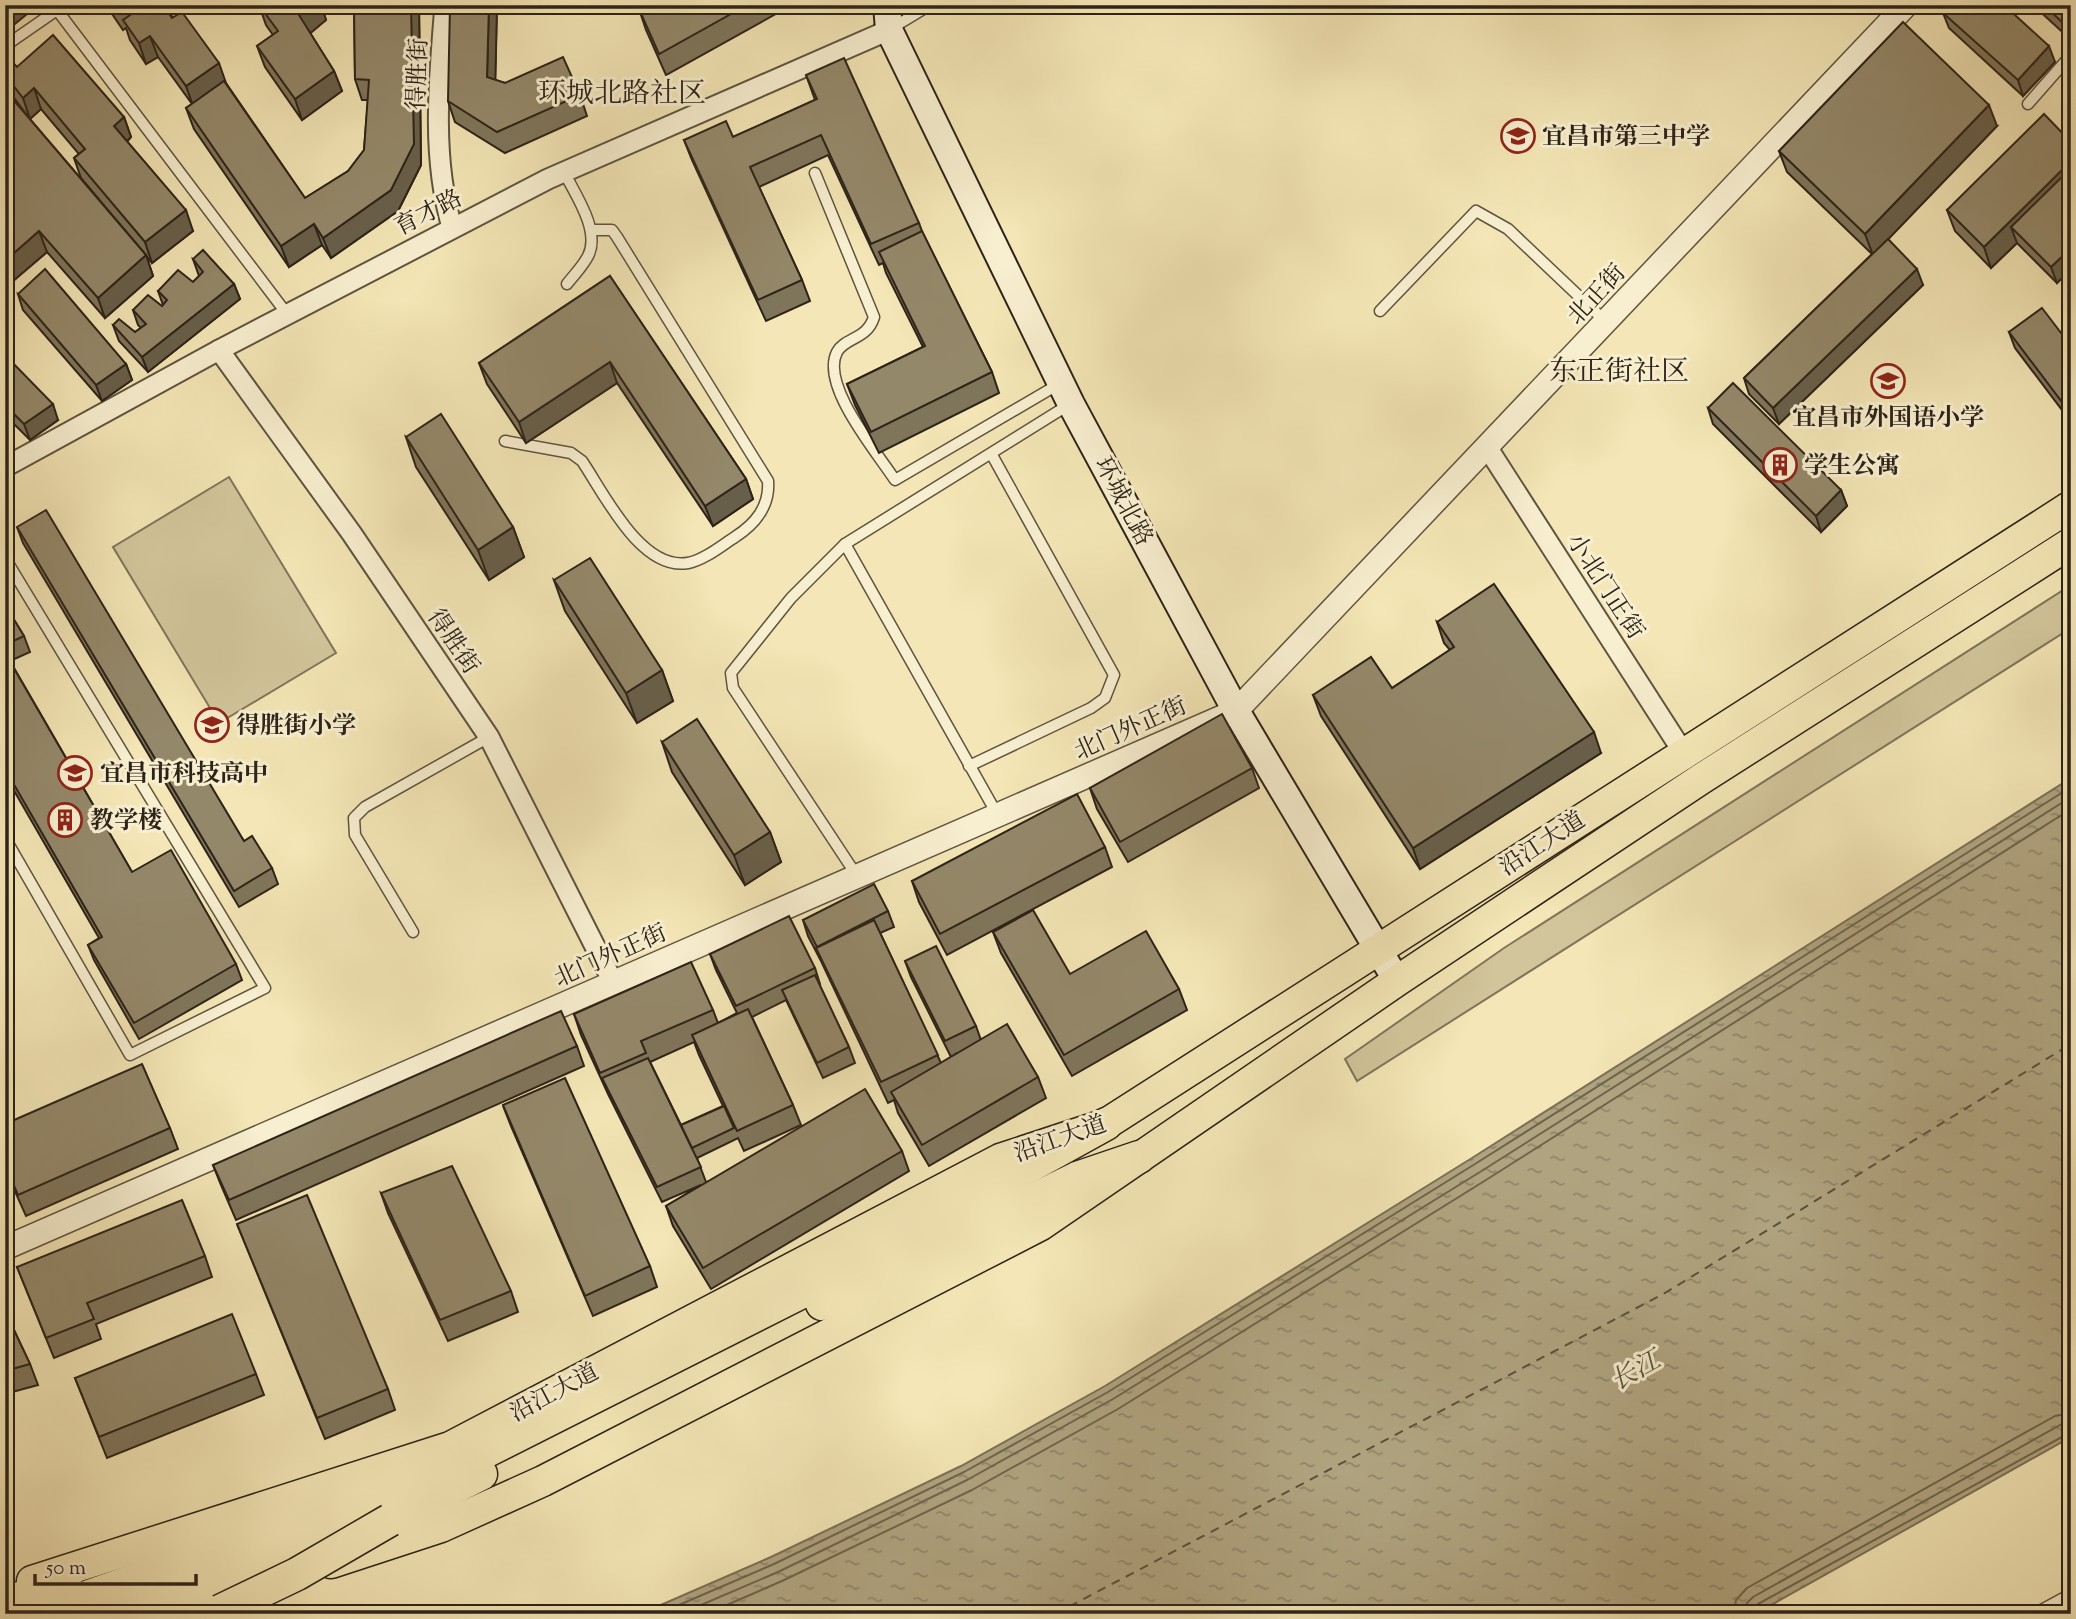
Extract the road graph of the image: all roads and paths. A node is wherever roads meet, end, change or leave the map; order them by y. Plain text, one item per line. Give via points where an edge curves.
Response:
1 (445, 5) edge
2 (930, 5) edge
3 (1906, 5) edge
4 (57, 8) edge
5 (888, 18) edge
6 (5, 46) edge
7 (2071, 55) edge
8 (2028, 104) dead end
9 (564, 172) junction
10 (815, 173) dead end
11 (452, 227) junction
12 (591, 230) junction
13 (567, 284) dead end
14 (1380, 311) dead end
15 (287, 314) junction
16 (1606, 322) junction
17 (219, 350) junction
18 (1066, 393) junction
19 (505, 441) dead end
20 (1487, 447) junction
21 (992, 456) junction
22 (5, 467) edge
23 (2071, 506) edge
24 (2071, 543) edge
25 (845, 544) junction
26 (5, 558) edge
27 (1236, 711) junction
28 (489, 737) junction
29 (1683, 752) junction
30 (969, 766) junction
31 (997, 815) junction
32 (5, 838) edge
33 (16, 856) junction
34 (5, 862) edge
35 (857, 876) junction
36 (413, 932) dead end
37 (1378, 950) junction
38 (1397, 981) junction
39 (613, 982) junction
40 (1106, 1124) junction
41 (1139, 1157) junction
42 (5, 1248) edge
43 (386, 1507) junction
44 (5, 1590) edge
45 (2071, 1594) edge
46 (5, 1603) edge
47 (38, 1614) edge
48 (114, 1614) edge
49 (178, 1614) edge
50 (213, 1614) edge
51 (2034, 1614) edge

1 - 11 street, 得胜街 via 438,88 443,197
2 - 5 lane
3 - 16 street, 北正街
4 - 6 lane
4 - 15 lane
5 - 9 street, 育才路
5 - 18 main road, 环城北路
7 - 8 lane
9 - 11 street, 育才路
9 - 12 lane
10 - 18 lane via 874,317 870,329 838,349 832,369 837,388 895,480
11 - 15 street, 育才路
12 - 13 lane via 588,257
12 - 19 lane via 612,230 617,237 768,481 766,502 751,527 697,561 671,563 644,551 582,461 571,453
14 - 16 lane via 1476,211 1508,229
15 - 17 street, 育才路
16 - 20 street, 北正街
17 - 22 street, 育才路
17 - 28 street, 得胜街 via 352,534
18 - 21 lane
18 - 27 main road, 环城北路
20 - 27 street, 北正街
20 - 29 street, 小北门正街
21 - 25 lane
21 - 30 lane via 1114,675 1105,698 1091,708
23 - 29 main road, 沿江大道
24 - 38 main road, 沿江大道 via 1701,779
25 - 30 lane
25 - 35 lane via 791,598 731,673 733,688
26 - 33 lane via 265,988 130,1055
27 - 31 street, 北门外正街
27 - 37 main road, 环城北路
28 - 36 lane via 365,807 354,818 355,835
28 - 39 street, 得胜街
29 - 37 main road, 沿江大道
30 - 31 lane
31 - 35 street, 北门外正街
32 - 33 lane
33 - 34 lane
35 - 39 street, 北门外正街
37 - 38 main road, 环城北路
37 - 40 main road, 沿江大道
38 - 41 main road, 沿江大道
39 - 42 street, 北门外正街
40 - 43 highway via 793,1297 481,1454
40 - 44 main road, 沿江大道 via 1000,1159 450,1447
41 - 43 highway via 1077,1178
41 - 49 main road, 沿江大道 via 1041,1225 543,1481 440,1527
43 - 46 highway via 310,1504 249,1519
43 - 47 highway
43 - 48 highway, bridge
43 - 50 highway, bridge via 297,1574
45 - 51 lane

